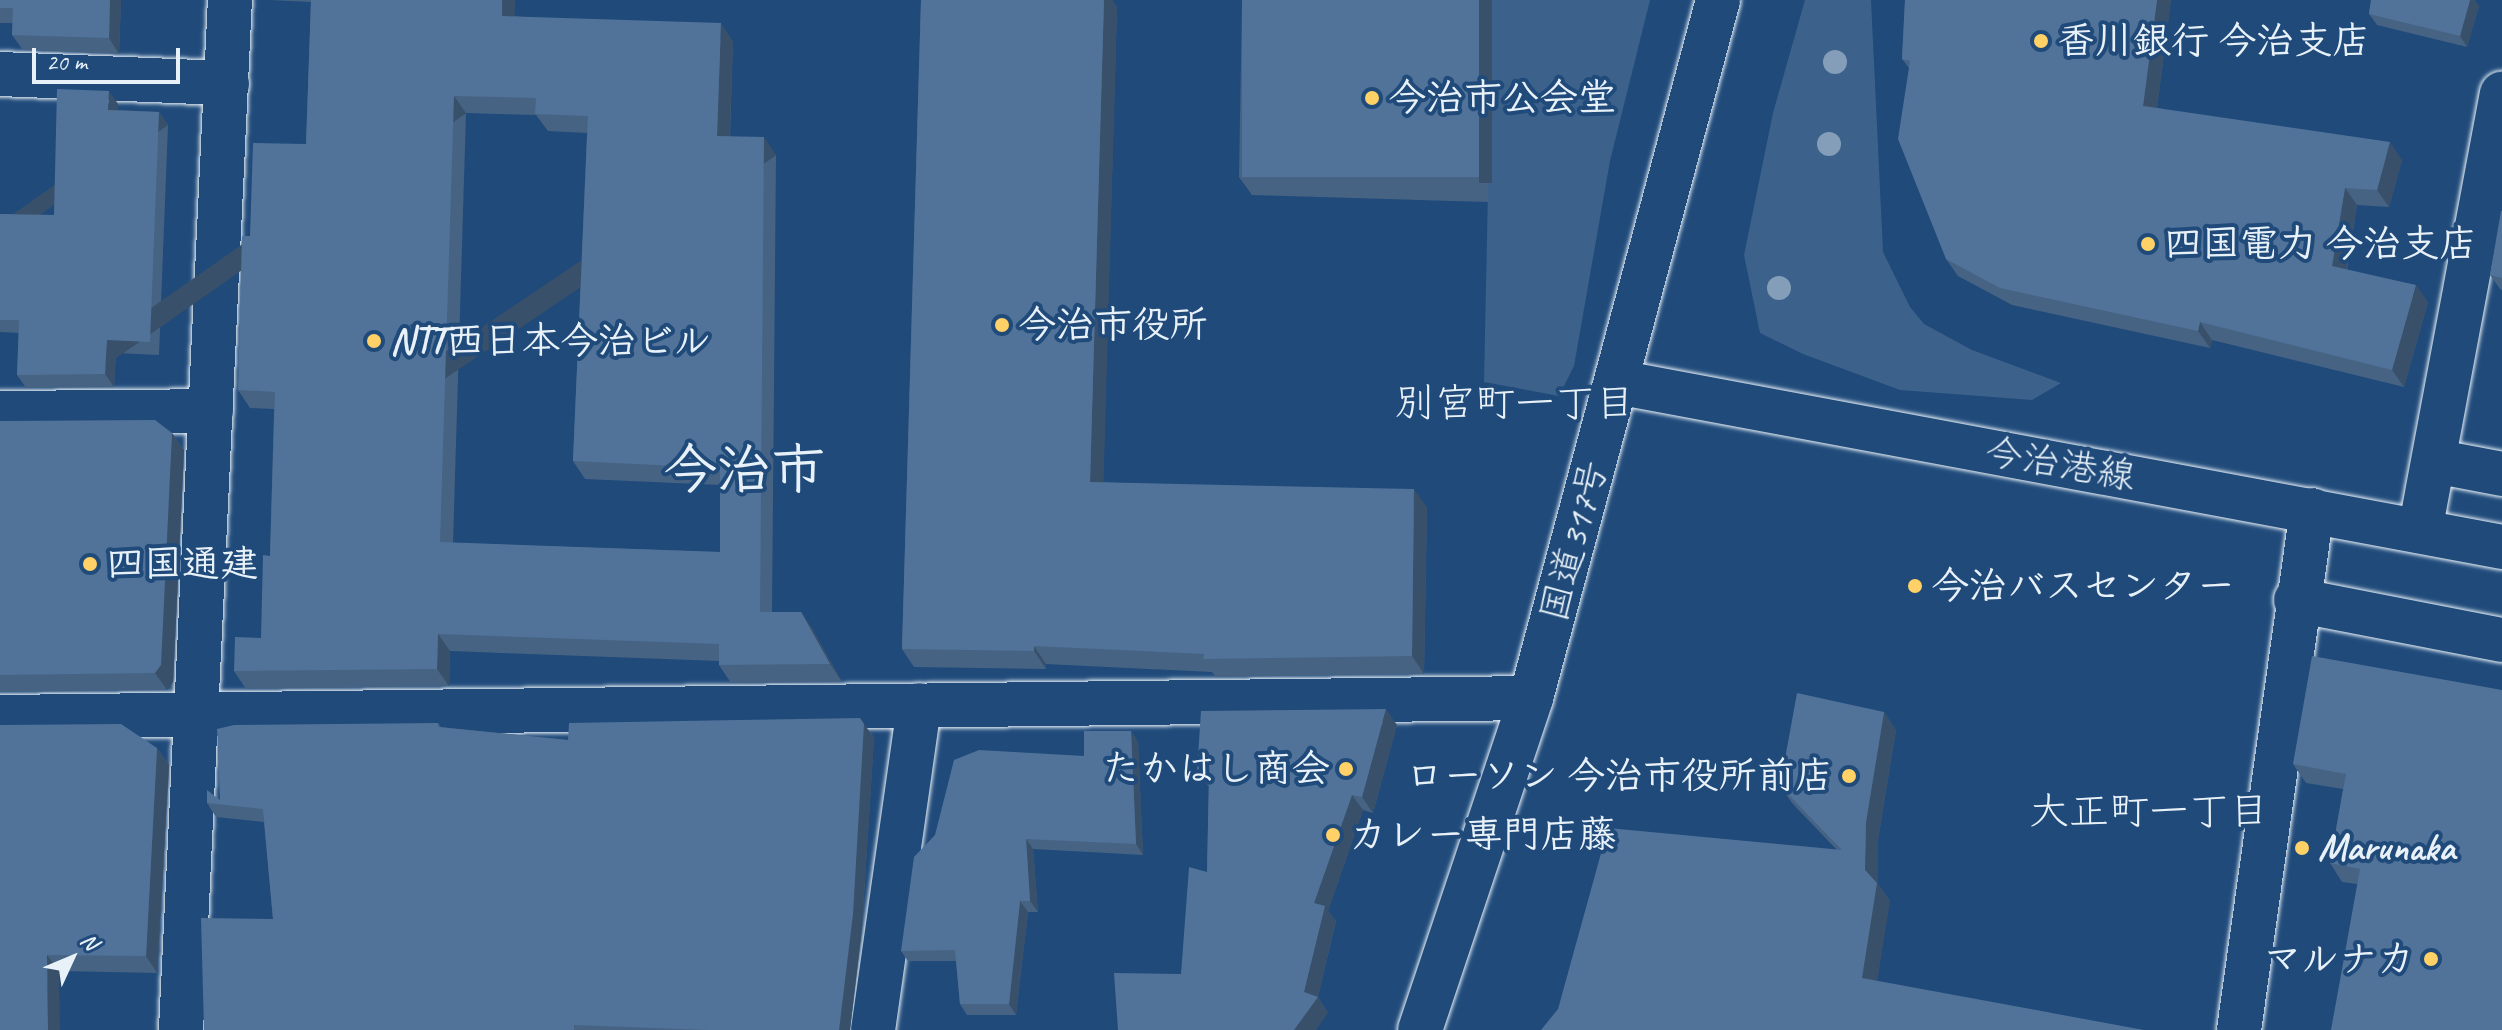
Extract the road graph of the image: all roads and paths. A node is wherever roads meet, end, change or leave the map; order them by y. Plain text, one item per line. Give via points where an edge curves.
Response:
1 (230, 0) edge
2 (1718, 0) edge
3 (0, 74) edge
4 (227, 83) junction
5 (2502, 94) edge
6 (1617, 382) junction
7 (211, 411) junction
8 (0, 413) edge
9 (2434, 461) junction
10 (2502, 474) edge
11 (2312, 510) junction
12 (2420, 531) junction
13 (2502, 547) edge
14 (2296, 600) junction
15 (2502, 640) edge
16 (1531, 698) junction
17 (919, 705) junction
18 (195, 714) junction
19 (0, 717) edge
20 (181, 1030) edge
21 (873, 1030) edge
22 (1420, 1030) edge
23 (2239, 1030) edge

1 - 4 main road
2 - 6 main road, 国道317号
3 - 4 main road
4 - 7 main road
5 - 9 main road
6 - 11 main road, 今治港線
6 - 16 main road, 国道317号
7 - 8 main road
7 - 18 main road
9 - 10 main road
9 - 12 main road
11 - 12 main road, 今治港線
11 - 14 main road
12 - 13 main road, 今治港線
14 - 15 main road
14 - 23 main road
16 - 17 main road
16 - 22 main road, 国道317号
17 - 18 main road
17 - 21 main road
18 - 19 main road
18 - 20 main road

